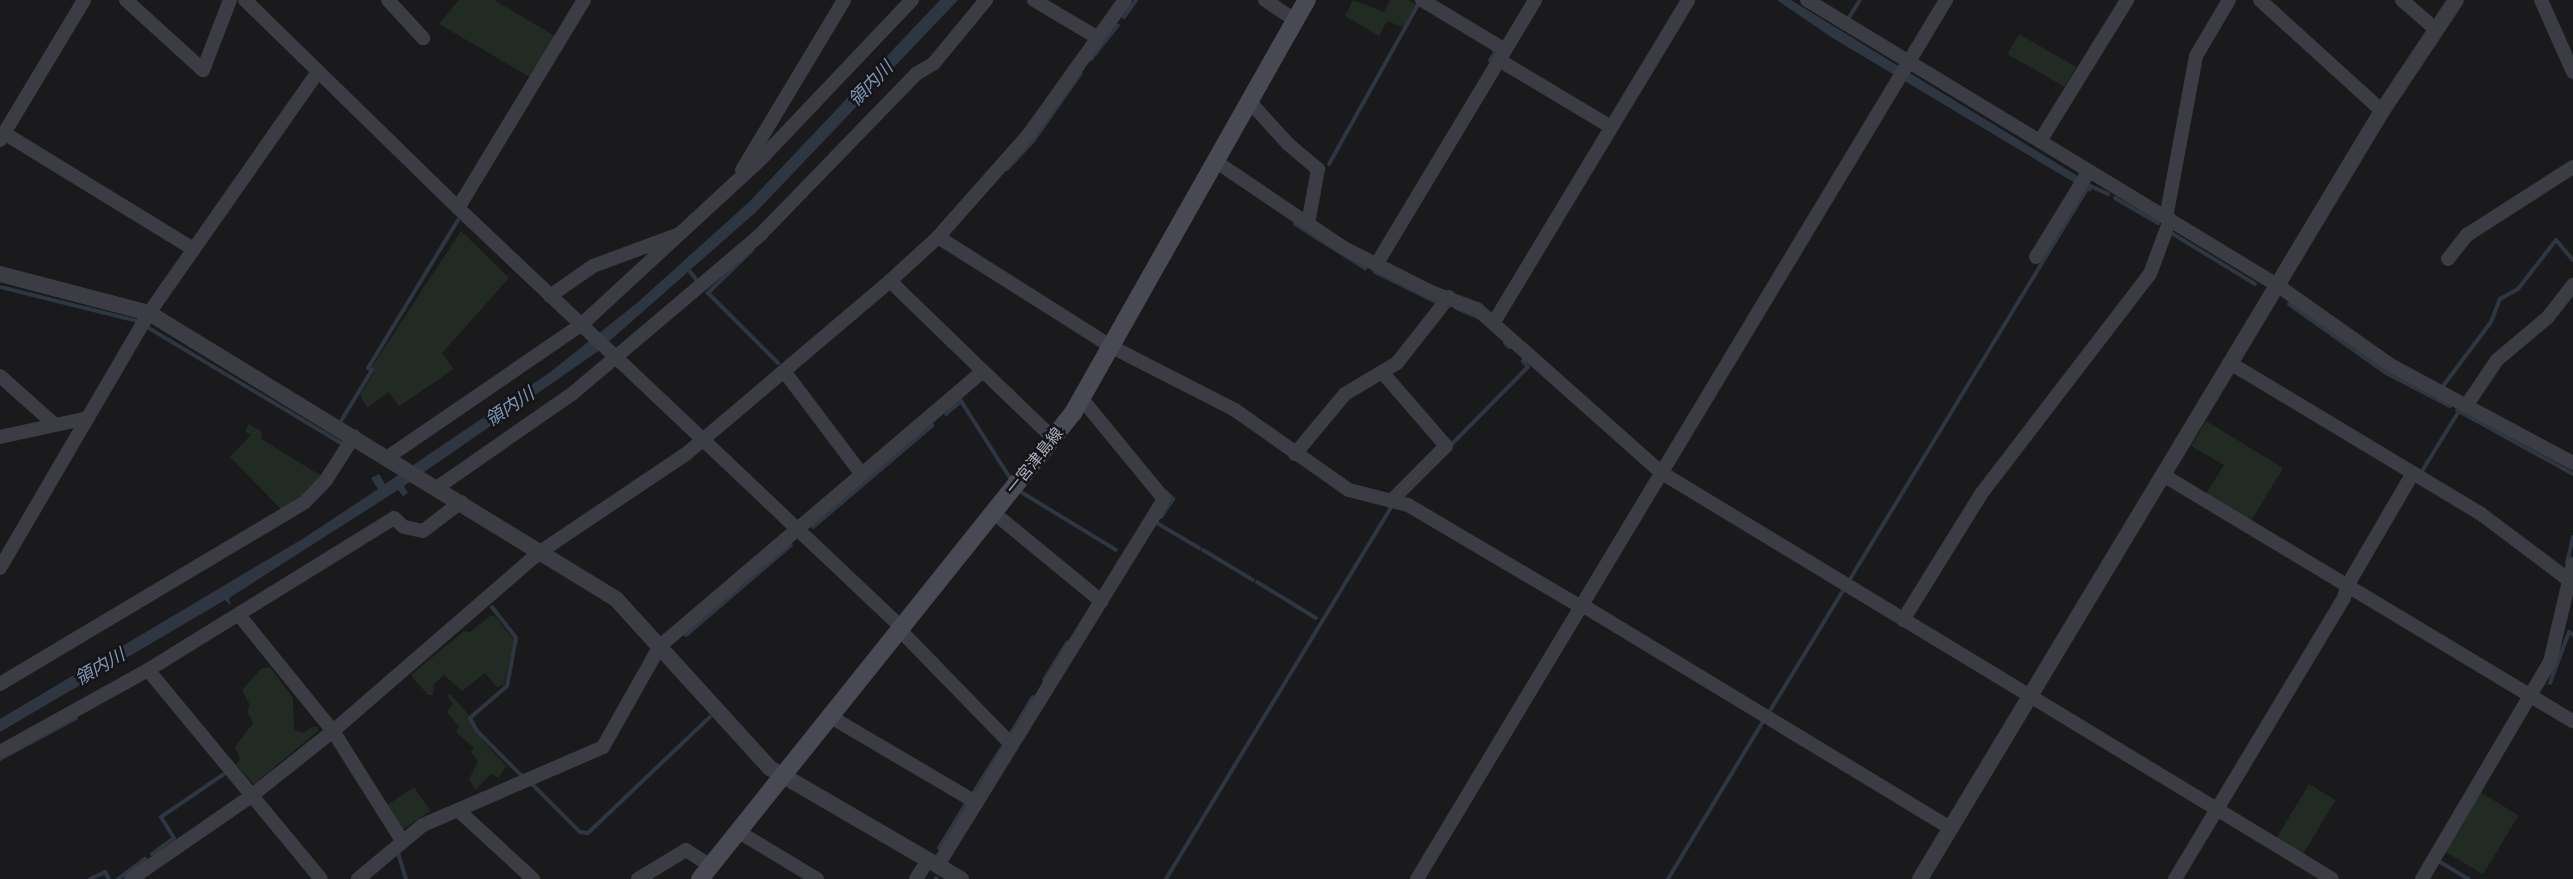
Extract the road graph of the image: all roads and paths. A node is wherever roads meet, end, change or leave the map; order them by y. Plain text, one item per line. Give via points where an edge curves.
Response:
1 (84, 0) edge
2 (126, 0) edge
3 (230, 0) edge
4 (245, 0) edge
5 (388, 0) edge
6 (584, 0) edge
7 (844, 0) edge
8 (912, 0) edge
9 (986, 0) edge
10 (1034, 0) edge
11 (1125, 0) edge
12 (1265, 0) edge
13 (1307, 0) edge
14 (1422, 0) edge
15 (1535, 0) edge
16 (1688, 0) edge
17 (1806, 0) edge
18 (1946, 0) edge
19 (2127, 0) edge
20 (2229, 0) edge
21 (2260, 0) edge
22 (2402, 0) edge
23 (2456, 0) edge
24 (2541, 0) edge
25 (1293, 19) junction
26 (2434, 28) junction
27 (423, 38) dead end
28 (1098, 38) junction
29 (1502, 55) junction
30 (1905, 69) junction
31 (318, 72) junction
32 (2573, 72) edge
33 (1250, 102) junction
34 (2382, 111) junction
35 (1611, 128) junction
36 (2, 137) edge
37 (2040, 141) junction
38 (1218, 163) junction
39 (2573, 168) edge
40 (2085, 178) junction
41 (732, 187) junction
42 (458, 208) junction
43 (2168, 219) junction
44 (1308, 224) junction
45 (683, 233) junction
46 (938, 237) junction
47 (193, 249) junction
48 (2036, 256) dead end
49 (2448, 259) dead end
50 (1376, 265) junction
51 (0, 274) edge
52 (890, 281) junction
53 (2277, 285) junction
54 (2573, 285) edge
55 (550, 296) junction
56 (1449, 297) junction
57 (149, 313) junction
58 (1494, 322) junction
59 (584, 328) junction
60 (1112, 347) junction
61 (612, 355) junction
62 (2230, 363) junction
63 (783, 371) junction
64 (983, 371) junction
65 (1382, 372) junction
66 (0, 376) edge
67 (1082, 399) junction
68 (2466, 406) junction
69 (88, 418) junction
70 (53, 423) junction
71 (354, 436) junction
72 (0, 437) edge
73 (1054, 439) junction
74 (703, 440) junction
75 (1295, 454) junction
76 (390, 458) junction
77 (2573, 463) edge
78 (861, 473) junction
79 (1662, 473) junction
80 (2413, 473) junction
81 (2163, 475) junction
82 (436, 486) junction
83 (1391, 501) junction
84 (461, 502) junction
85 (993, 513) junction
86 (795, 528) junction
87 (540, 552) junction
88 (2573, 564) edge
89 (0, 568) edge
90 (2569, 580) junction
91 (2347, 586) junction
92 (1101, 601) junction
93 (1581, 606) junction
94 (239, 615) junction
95 (1903, 620) junction
96 (900, 628) junction
97 (660, 646) junction
98 (148, 669) junction
99 (0, 684) edge
100 (2532, 696) junction
101 (2028, 697) junction
102 (831, 717) junction
103 (2573, 721) edge
104 (333, 731) junction
105 (1012, 745) junction
106 (0, 752) edge
107 (785, 776) junction
108 (250, 797) junction
109 (977, 803) junction
110 (458, 810) junction
111 (2217, 810) junction
112 (1950, 828) junction
113 (739, 832) junction
114 (403, 842) junction
115 (933, 863) junction
116 (706, 872) edge
117 (131, 879) edge
118 (321, 879) edge
119 (358, 879) edge
120 (533, 879) edge
121 (638, 879) edge
122 (817, 879) edge
123 (916, 879) edge
124 (961, 879) edge
125 (1418, 879) edge
126 (1920, 879) edge
127 (2175, 879) edge
128 (2332, 879) edge
129 (2422, 879) edge

1 - 36 street
2 - 3 street via 203,70
4 - 31 street
5 - 27 street
6 - 42 street
7 - 41 street
8 - 41 street via 835,85
9 - 61 street via 934,63 916,74 761,234
10 - 28 street
11 - 28 street
12 - 25 street
13 - 25 main road, 一宮津島線
14 - 29 street
15 - 29 street
16 - 35 street
17 - 30 street
18 - 30 street
19 - 37 street
20 - 43 street via 2196,56
21 - 34 street
22 - 26 street
23 - 26 street
24 - 32 street
25 - 33 main road, 一宮津島線
26 - 34 street
28 - 46 street via 1029,134
29 - 35 street
29 - 50 street
30 - 37 street
30 - 79 street
31 - 42 street
31 - 47 street
33 - 38 main road, 一宮津島線
33 - 44 street via 1288,144 1318,169
34 - 53 street
35 - 58 street
36 - 47 street
37 - 40 street
38 - 44 street
38 - 60 main road, 一宮津島線
39 - 49 street via 2467,235
40 - 43 street
40 - 48 street
41 - 45 street
42 - 55 street
43 - 53 street
43 - 95 street via 2150,274 1981,494
44 - 50 street
45 - 55 street via 593,266
45 - 59 street
46 - 52 street
46 - 60 street
47 - 57 street
50 - 56 street
51 - 57 street
52 - 63 street
52 - 64 street
53 - 62 street
53 - 68 street via 2392,366
54 - 68 street via 2548,316 2497,360
55 - 59 street
56 - 58 street via 1478,309
56 - 65 street via 1397,363
57 - 69 street
57 - 71 street
58 - 79 street
59 - 61 street
59 - 76 street
60 - 67 main road, 一宮津島線
60 - 75 street via 1235,410
61 - 74 street
61 - 82 street
62 - 80 street
62 - 81 street
63 - 74 street
63 - 78 street
64 - 73 street
64 - 78 street
65 - 75 street via 1334,405
65 - 83 street via 1446,446
66 - 70 street
67 - 73 main road, 一宮津島線
67 - 92 street via 1164,499
68 - 77 street
69 - 70 street
69 - 89 street
70 - 72 street
71 - 76 street
71 - 99 street via 327,480 305,502
73 - 85 main road, 一宮津島線
74 - 86 street
74 - 87 street
75 - 83 street via 1349,490
76 - 82 street
78 - 86 street
79 - 93 street
79 - 95 street
80 - 90 street via 2481,514
80 - 91 street
81 - 91 street
81 - 101 street
82 - 84 street
83 - 93 street via 1408,505
84 - 87 street
84 - 94 street via 423,531 404,527 394,518
85 - 92 street
85 - 96 main road, 一宮津島線
86 - 96 street
86 - 97 street
87 - 97 street via 616,599
87 - 104 street
88 - 90 street
90 - 100 street via 2550,662
91 - 100 street
91 - 111 street via 2344,598
92 - 105 street
93 - 112 street
93 - 125 street
94 - 98 street
94 - 104 street
95 - 101 street
96 - 102 main road, 一宮津島線
96 - 105 street
97 - 107 street via 770,768
97 - 110 street via 603,747
98 - 106 street
98 - 108 street
100 - 103 street
100 - 129 street
101 - 111 street
101 - 112 street
102 - 107 main road, 一宮津島線
102 - 109 street
104 - 108 street
104 - 114 street
105 - 109 street
107 - 113 main road, 一宮津島線
107 - 115 street
108 - 117 street
108 - 118 street
109 - 115 street
110 - 114 street via 423,825
110 - 120 street
111 - 127 street
111 - 128 street
112 - 126 street
113 - 116 main road, 一宮津島線
113 - 122 street
114 - 119 street
115 - 123 street
115 - 124 street
116 - 121 street via 686,850

